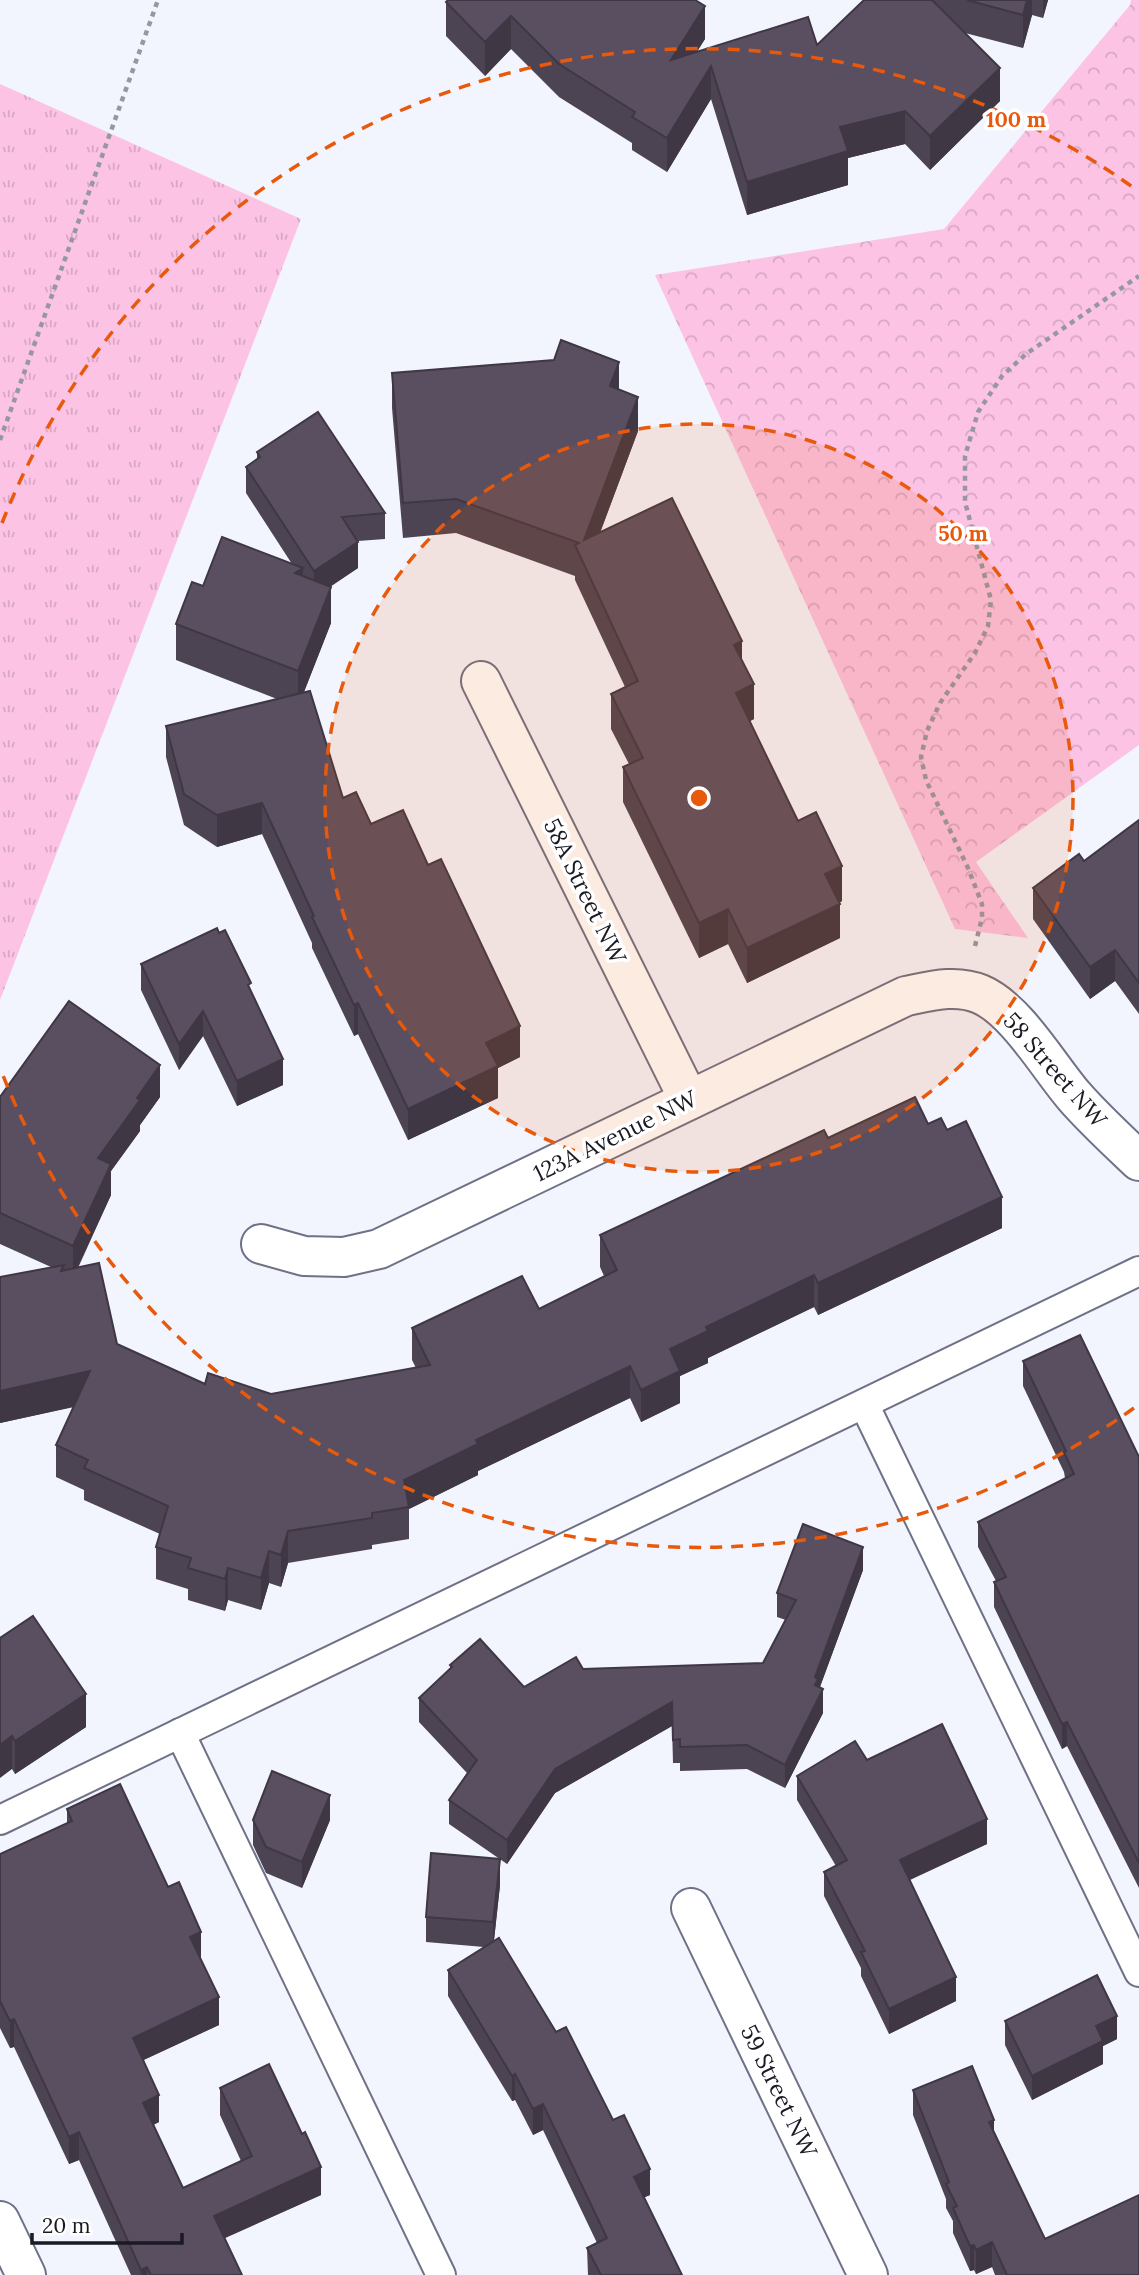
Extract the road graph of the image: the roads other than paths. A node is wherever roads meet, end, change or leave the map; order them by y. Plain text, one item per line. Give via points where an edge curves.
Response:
1 (481, 681) dead end
2 (964, 989) joint
3 (689, 1100) junction
4 (1135, 1152) edge
5 (261, 1244) dead end
6 (1139, 1271) edge
7 (864, 1404) junction
8 (180, 1733) junction
9 (0, 1820) edge
10 (691, 1908) dead end
11 (1139, 1972) edge
12 (0, 2221) edge
13 (26, 2275) edge
14 (440, 2275) edge
15 (868, 2275) edge

1 - 3 street, 58A Street NW
2 - 3 street, 123A Avenue NW via 906,996
2 - 4 street, 58 Street NW via 994,1002 1015,1022 1075,1097
3 - 5 street, 123A Avenue NW via 379,1249 344,1257 304,1256
6 - 7 lane
7 - 8 lane
7 - 11 lane
8 - 9 lane
8 - 14 lane
10 - 15 street, 59 Street NW
12 - 13 street

